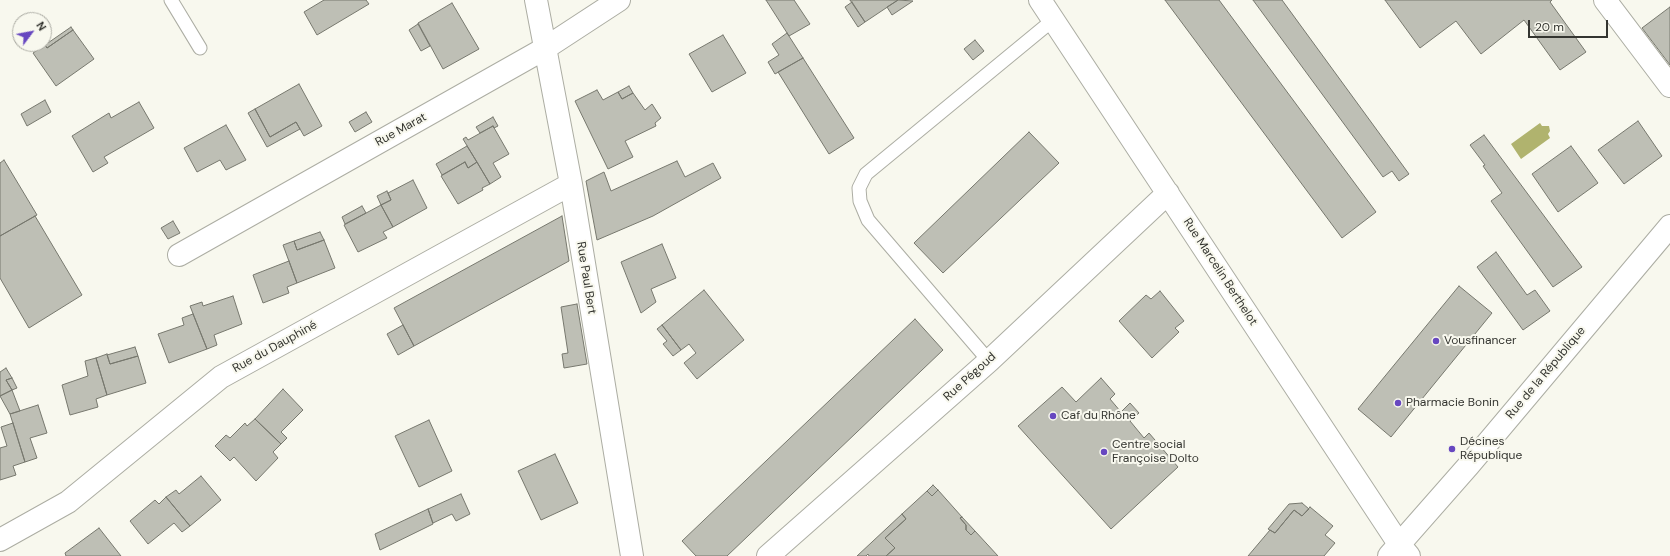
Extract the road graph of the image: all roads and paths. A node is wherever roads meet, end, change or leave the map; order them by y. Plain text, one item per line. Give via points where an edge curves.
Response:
1 (171, 0) edge
2 (536, 0) edge
3 (619, 0) edge
4 (1040, 0) edge
5 (1605, 0) edge
6 (1053, 20) junction
7 (200, 48) dead end
8 (544, 50) junction
9 (1670, 86) edge
10 (571, 184) junction
11 (1168, 193) junction
12 (1670, 226) edge
13 (179, 255) dead end
14 (989, 361) junction
15 (0, 540) edge
16 (1399, 552) edge
17 (632, 556) edge
18 (768, 556) edge

1 - 7 lane
2 - 8 street, Rue Paul Bert
3 - 8 street, Rue Marat
4 - 6 street, Rue Marcelin Berthelot
5 - 9 street
6 - 11 street, Rue Marcelin Berthelot
6 - 14 lane via 866,174 859,188 860,201 868,220
8 - 10 street, Rue Paul Bert
8 - 13 street, Rue Marat
10 - 15 street, Rue du Dauphiné via 221,377 68,502
10 - 17 street, Rue Paul Bert
11 - 14 street, Rue Pégoud
11 - 16 street, Rue Marcelin Berthelot
12 - 16 street, Rue de la République
14 - 18 street, Rue Pégoud

